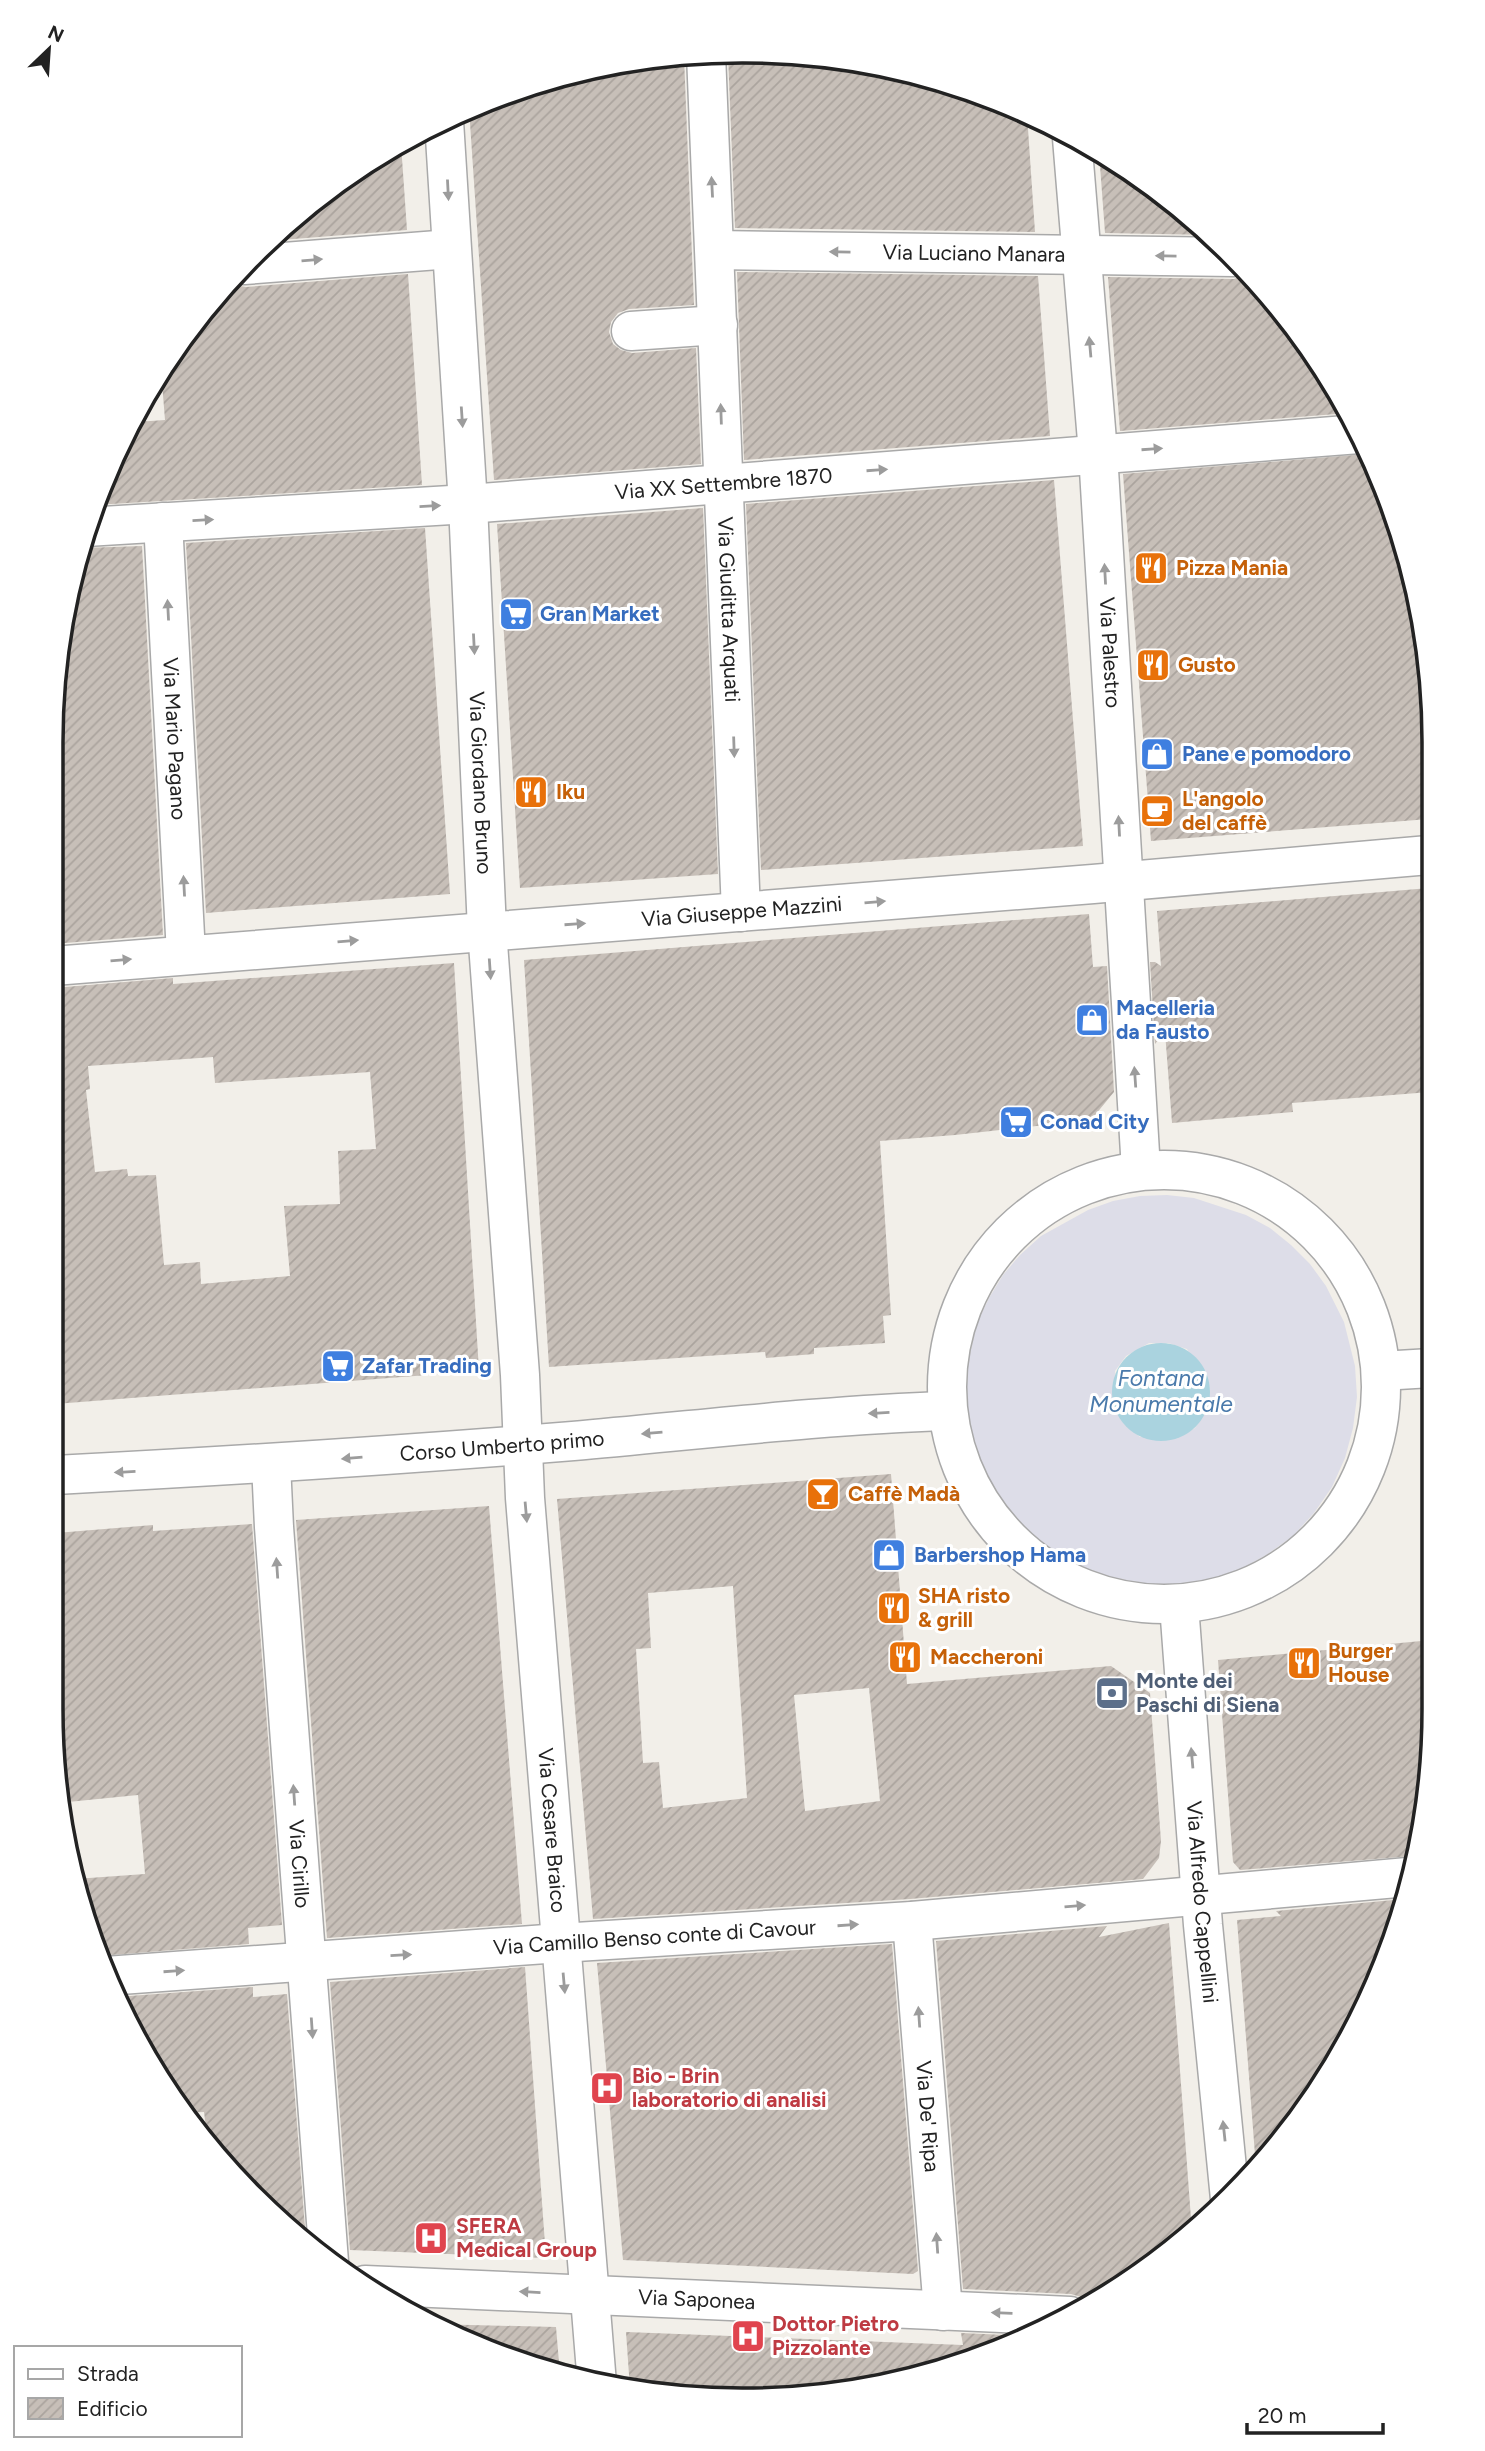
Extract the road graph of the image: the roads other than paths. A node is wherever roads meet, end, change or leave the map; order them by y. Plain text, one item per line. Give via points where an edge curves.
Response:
1 (706, 64) edge
2 (445, 132) edge
3 (1073, 149) edge
4 (451, 249) junction
5 (715, 250) junction
6 (1082, 255) junction
7 (1217, 257) edge
8 (260, 264) edge
9 (718, 325) junction
10 (631, 331) dead end
11 (1348, 435) edge
12 (1098, 453) junction
13 (723, 482) junction
14 (468, 504) junction
15 (163, 522) junction
16 (98, 526) edge
17 (1422, 856) edge
18 (1122, 881) junction
19 (741, 912) junction
20 (487, 930) junction
21 (186, 954) junction
22 (63, 965) edge
23 (1141, 1170) junction
24 (1422, 1369) edge
25 (1381, 1371) junction
26 (947, 1410) junction
27 (522, 1444) junction
28 (271, 1464) junction
29 (63, 1475) edge
30 (1179, 1605) junction
31 (1400, 1878) edge
32 (1202, 1895) junction
33 (912, 1921) junction
34 (561, 1943) junction
35 (307, 1960) junction
36 (118, 1975) edge
37 (1229, 2183) edge
38 (329, 2248) edge
39 (589, 2295) junction
40 (418, 2302) edge
41 (943, 2311) junction
42 (1048, 2315) edge
43 (596, 2372) edge

5 -> 1 street, Via Giuditta Arquati
2 -> 4 street, Via Giordano Bruno
3 - 6 street, Via Palestro
8 -> 4 street
4 -> 14 street, Via Giordano Bruno
6 -> 5 street, Via Luciano Manara
5 - 9 street, Via Giuditta Arquati
7 -> 6 street, Via Luciano Manara
12 -> 6 street, Via Palestro
9 - 10 street
13 -> 9 street, Via Giuditta Arquati
12 -> 11 street, Via XX Settembre 1870
13 -> 12 street, Via XX Settembre 1870
18 -> 12 street, Via Palestro
13 - 14 street, Via XX Settembre 1870
13 -> 19 street, Via Giuditta Arquati
15 -> 14 street, Via XX Settembre 1870
14 -> 20 street, Via Giordano Bruno
15 - 16 street, Via XX Settembre 1870
21 -> 15 street, Via Mario Pagano
17 - 18 street, Via Giuseppe Mazzini
19 -> 18 street, Via Giuseppe Mazzini
23 -> 18 street, Via Palestro
20 -> 19 street, Via Giuseppe Mazzini
21 -> 20 street, Via Giuseppe Mazzini
20 -> 27 street, Via Giordano Bruno
22 -> 21 street, Via Giuseppe Mazzini
23 - 25 street via 1217,1176 1259,1191 1298,1215 1331,1246 1356,1284 1373,1326
23 - 26 street via 1094,1180 1064,1193 1010,1231 989,1255 958,1313 947,1364
24 - 25 street
25 - 30 street via 1378,1426 1362,1479 1319,1540 1258,1583
26 -> 27 street, Corso Umberto primo
26 - 30 street via 965,1476 1002,1532 1027,1556 1086,1590 1119,1599
27 -> 28 street, Corso Umberto primo
27 -> 34 street, Via Cesare Braico
28 -> 29 street, Corso Umberto primo
35 -> 28 street, Via Cirillo
32 -> 30 street, Via Alfredo Cappellini
31 - 32 street, Via Camillo Benso conte di Cavour
33 -> 32 street, Via Camillo Benso conte di Cavour
37 -> 32 street, Via Alfredo Cappellini
34 -> 33 street, Via Camillo Benso conte di Cavour
41 -> 33 street, Via De' Ripa
35 -> 34 street, Via Camillo Benso conte di Cavour
34 -> 39 street, Via Cesare Braico
36 -> 35 street, Via Camillo Benso conte di Cavour
35 -> 38 street, Via Cirillo
39 -> 40 street, Via Saponea
39 - 41 street, Via Saponea
39 - 43 street, Via Cesare Braico
42 -> 41 street, Via Saponea

